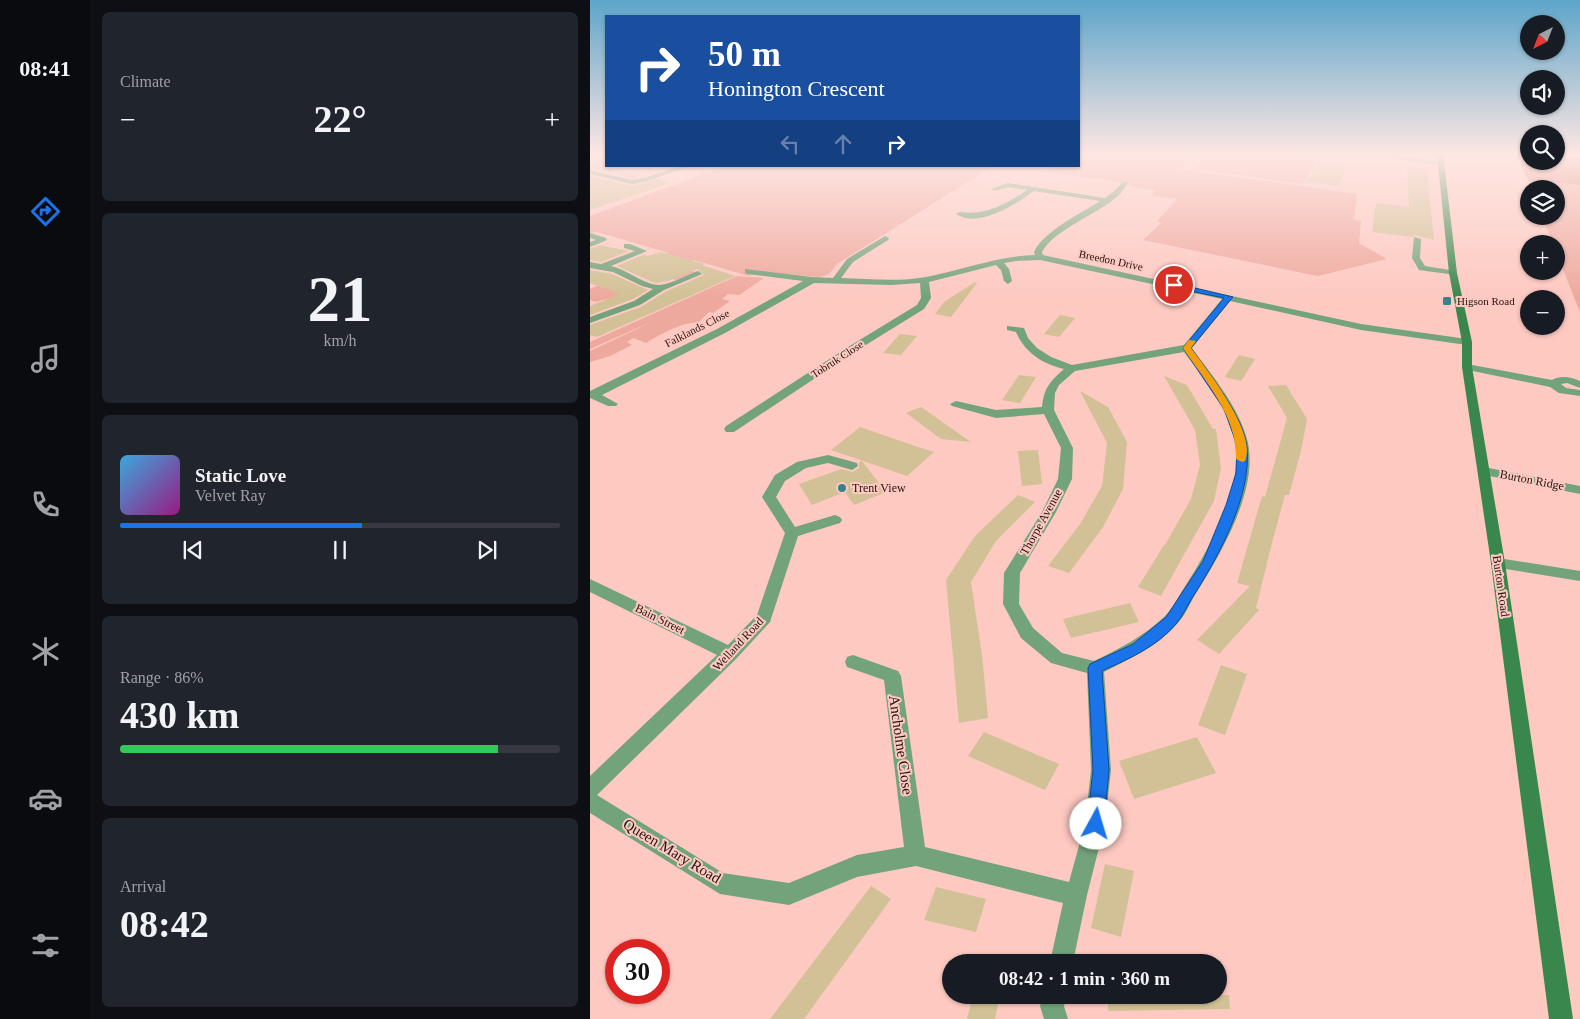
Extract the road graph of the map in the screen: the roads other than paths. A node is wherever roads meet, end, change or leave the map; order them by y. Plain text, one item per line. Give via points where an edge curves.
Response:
1 (1014, 202) edge
2 (1102, 202) edge
3 (1446, 202) edge
4 (960, 214) dead end
5 (590, 235) edge
6 (885, 238) dead end
7 (1417, 239) dead end
8 (590, 245) edge
9 (627, 246) dead end
10 (1040, 257) junction
11 (998, 262) junction
12 (590, 265) edge
13 (601, 268) junction
14 (748, 271) dead end
15 (1453, 273) junction
16 (698, 274) dead end
17 (812, 280) junction
18 (836, 280) junction
19 (924, 280) junction
20 (1008, 281) dead end
21 (661, 288) junction
22 (1229, 297) junction
23 (590, 320) edge
24 (1011, 328) dead end
25 (1467, 342) junction
26 (1187, 348) junction
27 (1467, 367) junction
28 (1072, 368) junction
29 (1554, 384) junction
30 (1580, 385) edge
31 (1580, 393) edge
32 (592, 395) edge
33 (612, 404) dead end
34 (956, 404) dead end
35 (1048, 410) junction
36 (730, 429) dead end
37 (852, 466) dead end
38 (1484, 471) junction
39 (1580, 490) edge
40 (835, 520) dead end
41 (792, 533) junction
42 (1498, 563) junction
43 (1580, 576) edge
44 (590, 584) edge
45 (730, 654) junction
46 (853, 662) dead end
47 (1095, 668) junction
48 (590, 789) edge
49 (590, 802) edge
50 (916, 856) junction
51 (1076, 894) junction
52 (1064, 954) edge
53 (1053, 1004) edge
54 (1056, 1019) edge
55 (1561, 1019) edge

1 - 4 street via 1002,209 970,217
2 - 10 street via 1046,240 1038,252
3 - 15 main road, Burton Road
5 - 8 street via 603,240
6 - 18 street via 848,262
7 - 15 street via 1419,272
9 - 13 street via 643,251
10 - 11 street, Breedon Drive
10 - 22 street, Breedon Drive
11 - 19 street, Breedon Drive
11 - 20 street via 1005,269
12 - 13 street
13 - 21 street via 616,270
14 - 17 street, Breedon Drive
15 - 25 main road, Burton Road
16 - 21 street
17 - 18 street, Breedon Drive
17 - 32 street, Falklands Close via 721,331
18 - 19 street, Breedon Drive
19 - 36 street, Tobruk Close via 926,298 921,307
21 - 23 street via 637,303
22 - 25 street, Breedon Drive via 1362,327
22 - 26 street
24 - 28 street via 1020,330 1023,340 1053,364
25 - 27 main road, Burton Road
26 - 28 street
26 - 47 street via 1229,409 1242,445 1237,489 1209,562 1171,621 1138,648
27 - 29 street
27 - 38 main road, Burton Road
28 - 35 street via 1049,393
29 - 30 street via 1557,380 1565,380
29 - 31 street via 1563,391
32 - 33 street
34 - 35 street via 996,414
35 - 47 street, Thorpe Avenue via 1067,448 1065,479 1012,573 1011,604 1026,633 1056,658
37 - 41 street via 828,459 802,465 780,478 769,496
38 - 39 street, Burton Ridge
38 - 42 main road, Burton Road
40 - 41 street
41 - 45 street, Welland Road via 764,618
42 - 43 street
42 - 55 main road, Burton Road
44 - 45 street, Bain Street
45 - 48 street, Welland Road
46 - 50 street, Ancholme Close via 892,676
47 - 51 street via 1101,770 1096,824
49 - 50 street, Queen Mary Road via 720,883 789,894 857,866
50 - 51 street, Queen Mary Road
51 - 52 street
53 - 54 street

